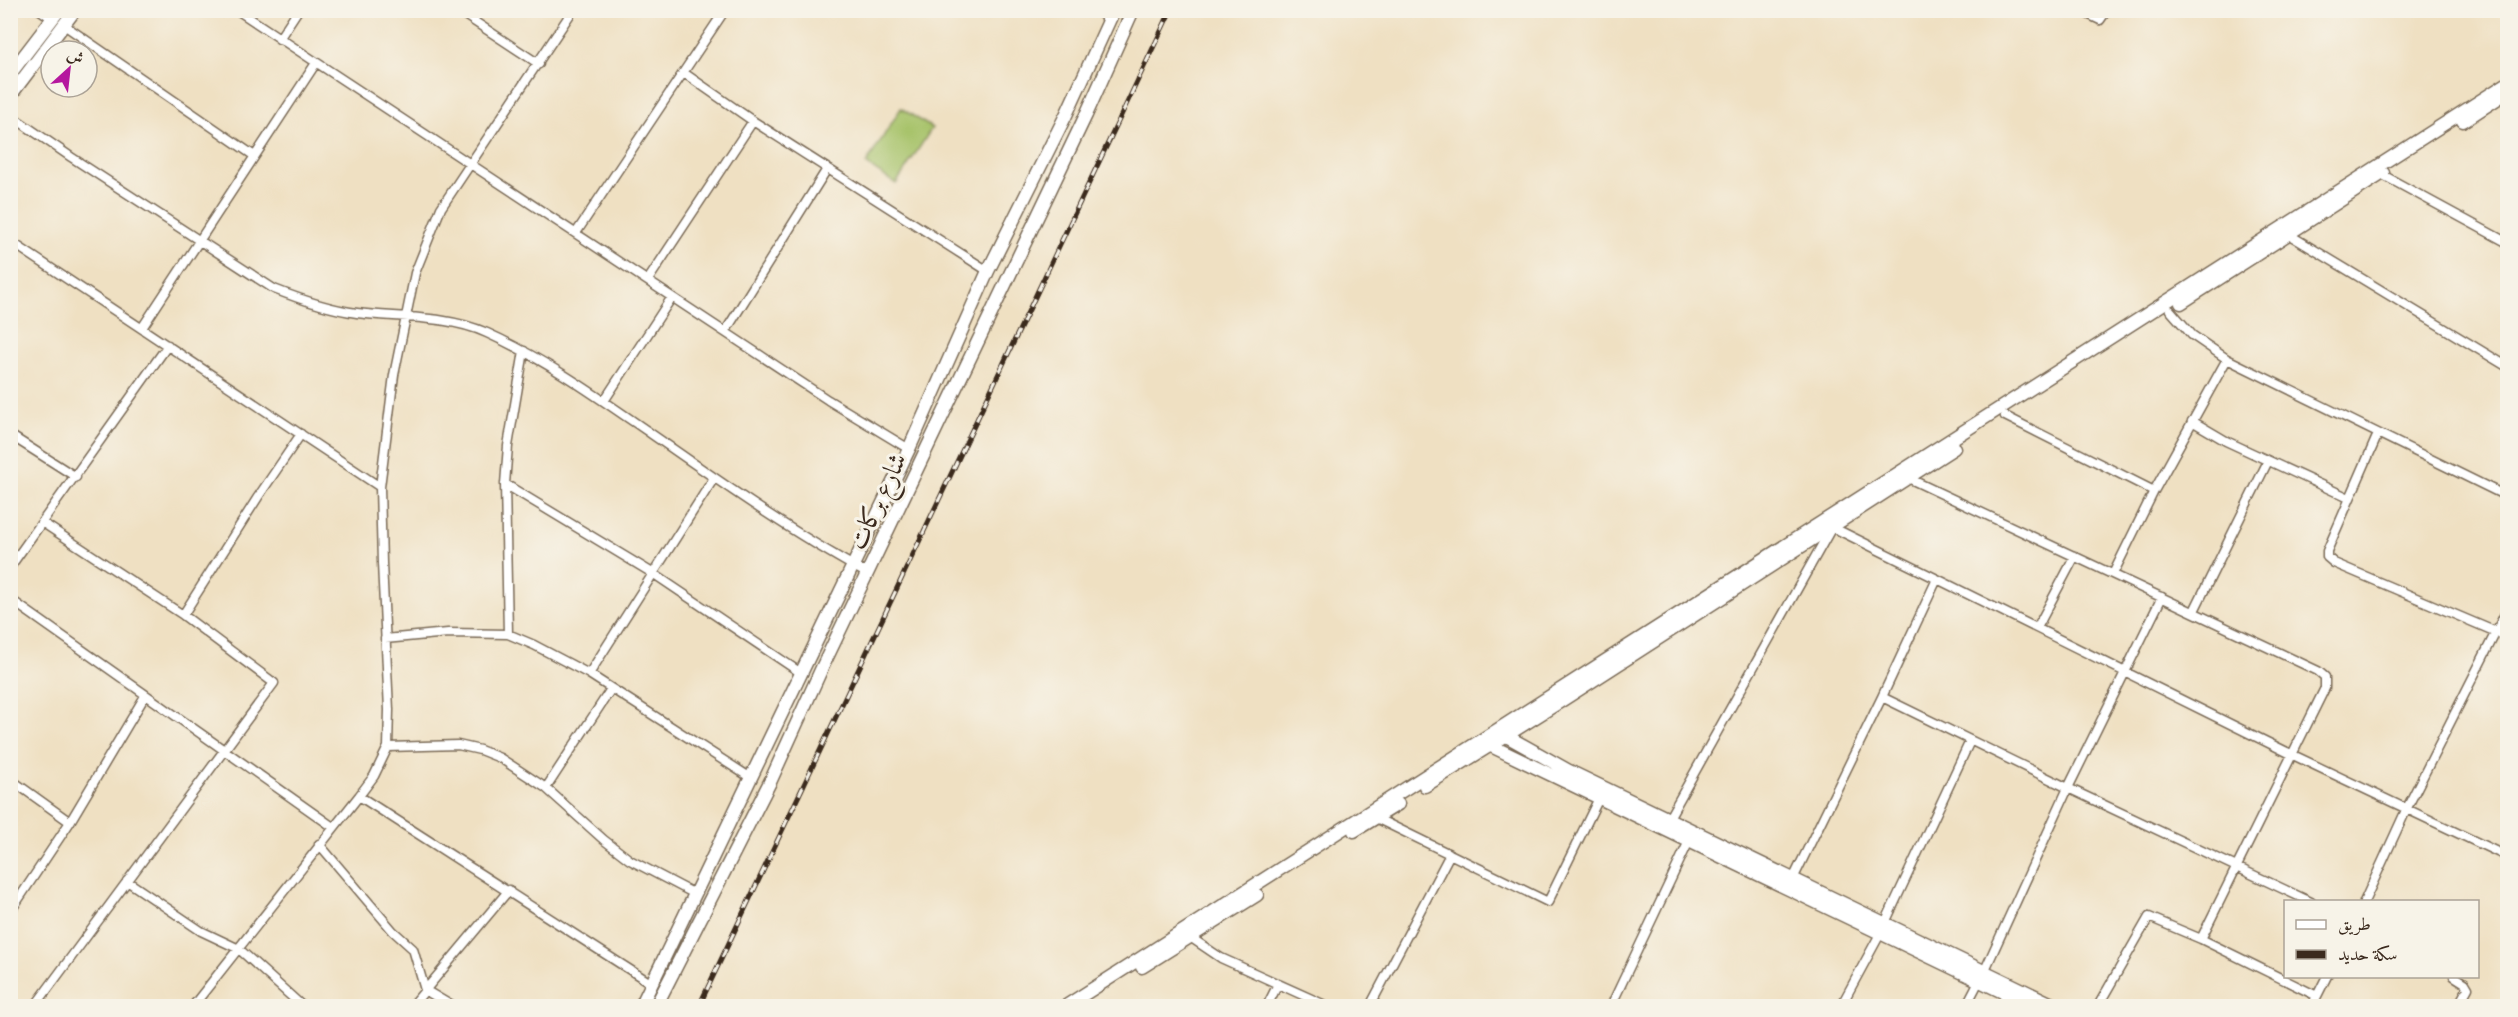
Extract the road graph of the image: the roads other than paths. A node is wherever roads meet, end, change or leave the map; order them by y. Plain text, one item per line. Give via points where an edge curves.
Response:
1 (40, 10) edge
2 (75, 10) edge
3 (237, 10) edge
4 (298, 10) edge
5 (457, 10) edge
6 (573, 10) edge
7 (1096, 10) edge
8 (1132, 10) edge
9 (2079, 10) edge
10 (2107, 10) edge
11 (723, 11) edge
12 (1111, 15) edge
13 (59, 18) edge
14 (279, 39) junction
15 (316, 63) junction
16 (539, 64) junction
17 (684, 73) junction
18 (10, 74) edge
19 (2508, 82) edge
20 (10, 96) edge
21 (2504, 98) edge
22 (10, 114) edge
23 (753, 121) junction
24 (254, 155) junction
25 (469, 164) junction
26 (827, 169) junction
27 (2381, 174) junction
28 (576, 233) junction
29 (2288, 234) junction
30 (10, 241) edge
31 (200, 241) junction
32 (2508, 243) edge
33 (2240, 260) junction
34 (988, 271) junction
35 (648, 280) junction
36 (672, 297) junction
37 (2170, 310) junction
38 (404, 318) junction
39 (142, 328) junction
40 (725, 332) junction
41 (168, 345) junction
42 (524, 351) junction
43 (2227, 359) junction
44 (2508, 367) edge
45 (604, 401) junction
46 (2005, 416) junction
47 (2192, 421) junction
48 (301, 434) junction
49 (2378, 434) junction
50 (10, 435) edge
51 (909, 449) junction
52 (2268, 461) junction
53 (76, 477) junction
54 (714, 478) junction
55 (1908, 478) junction
56 (505, 484) junction
57 (380, 487) junction
58 (2154, 490) junction
59 (2508, 497) edge
60 (2349, 498) junction
61 (43, 523) junction
62 (1832, 527) junction
63 (2075, 556) junction
64 (852, 566) junction
65 (10, 567) edge
66 (654, 573) junction
67 (868, 574) junction
68 (2113, 574) junction
69 (1937, 579) junction
70 (2162, 597) junction
71 (10, 599) edge
72 (2508, 608) edge
73 (2194, 611) junction
74 (183, 615) junction
75 (2037, 628) junction
76 (2496, 633) junction
77 (508, 634) junction
78 (2508, 638) edge
79 (385, 639) junction
80 (801, 673) junction
81 (2127, 673) junction
82 (589, 674) junction
83 (611, 688) junction
84 (145, 696) junction
85 (1882, 697) junction
86 (1501, 733) junction
87 (1970, 741) junction
88 (1485, 743) junction
89 (388, 747) junction
90 (226, 751) junction
91 (2293, 755) junction
92 (751, 778) junction
93 (10, 779) edge
94 (546, 788) junction
95 (2068, 788) junction
96 (359, 796) junction
97 (1600, 796) junction
98 (2406, 808) junction
99 (1376, 818) junction
100 (1669, 818) junction
101 (70, 822) junction
102 (333, 827) junction
103 (1692, 835) junction
104 (319, 844) junction
105 (1450, 854) junction
106 (2508, 857) edge
107 (2237, 867) junction
108 (1793, 879) junction
109 (127, 881) junction
110 (509, 890) junction
111 (695, 894) junction
112 (2307, 900) edge
113 (2365, 900) edge
114 (14, 901) edge
115 (10, 912) edge
116 (1882, 929) junction
117 (1190, 937) junction
118 (2201, 939) junction
119 (239, 949) junction
120 (1982, 976) junction
121 (2327, 978) edge
122 (2457, 978) edge
123 (652, 984) junction
124 (1278, 986) junction
125 (425, 990) junction
126 (2318, 996) junction
127 (35, 1006) edge
128 (193, 1006) edge
129 (302, 1006) edge
130 (412, 1006) edge
131 (452, 1006) edge
132 (641, 1006) edge
133 (656, 1006) edge
134 (1066, 1006) edge
135 (1081, 1006) edge
136 (1267, 1006) edge
137 (1327, 1006) edge
138 (1370, 1006) edge
139 (1611, 1006) edge
140 (1841, 1006) edge
141 (1966, 1006) edge
142 (2032, 1006) edge
143 (2056, 1006) edge
144 (2098, 1006) edge
145 (2312, 1006) edge
146 (2458, 1006) edge

1 - 13 street
2 - 13 street
3 - 14 street
4 - 14 street
5 - 16 street
6 - 16 street
7 - 12 street
8 - 67 street, شارع بركات
9 - 10 street via 2100,20
11 - 17 street
12 - 34 street, شارع بركات
13 - 18 street
13 - 20 street
13 - 24 street
14 - 15 street
15 - 24 street
15 - 25 street
16 - 25 street
17 - 23 street
17 - 28 street
19 - 33 street
21 - 27 street
22 - 31 street
23 - 26 street
23 - 35 street
24 - 31 street
25 - 28 street
25 - 38 street via 432,227 414,273
26 - 34 street
26 - 40 street
27 - 29 street
27 - 32 street
28 - 35 street
29 - 33 street
29 - 44 street
30 - 39 street
31 - 38 street via 274,289 310,303
31 - 39 street
33 - 37 street
33 - 86 street
34 - 51 street, شارع بركات
35 - 36 street
36 - 40 street
36 - 45 street
37 - 43 street via 2193,335
37 - 46 street
38 - 42 street via 447,321 485,331
38 - 57 street
39 - 41 street
40 - 51 street
41 - 48 street
41 - 53 street
42 - 45 street
42 - 56 street
43 - 47 street
43 - 49 street
45 - 54 street
46 - 55 street
46 - 58 street
47 - 52 street
47 - 58 street
48 - 57 street
48 - 74 street
49 - 59 street
49 - 60 street
50 - 53 street
51 - 64 street, شارع بركات
52 - 60 street
52 - 73 street
53 - 61 street
54 - 64 street
54 - 66 street
55 - 62 street
55 - 63 street
56 - 66 street
56 - 77 street
57 - 79 street
58 - 68 street
60 - 76 street via 2327,557
61 - 65 street
61 - 74 street
62 - 69 street
62 - 86 street
62 - 100 street
63 - 68 street
63 - 75 street
64 - 67 street
64 - 80 street, شارع بركات
66 - 80 street
66 - 82 street
67 - 133 street, شارع بركات via 766,790
68 - 70 street
69 - 75 street
69 - 85 street
70 - 73 street
70 - 81 street
71 - 84 street
72 - 76 street
73 - 91 street via 2325,677 2325,688
74 - 90 street via 274,683
75 - 81 street
76 - 78 street
76 - 98 street
77 - 79 street via 448,633
77 - 82 street
79 - 89 street
80 - 92 street, شارع بركات
81 - 91 street
81 - 95 street
82 - 83 street
83 - 92 street
83 - 94 street
84 - 90 street
84 - 101 street
85 - 87 street
85 - 108 street
86 - 88 street
86 - 100 street via 1569,771
87 - 95 street
87 - 116 street
88 - 97 street
88 - 99 street
88 - 134 street
89 - 94 street via 458,745 480,750 500,758
89 - 96 street
90 - 102 street
90 - 109 street
91 - 98 street
91 - 107 street
92 - 111 street, شارع بركات
93 - 101 street
94 - 111 street via 630,860
95 - 107 street
95 - 120 street
96 - 102 street
96 - 110 street
97 - 103 street
97 - 105 street via 1548,902
98 - 106 street
98 - 113 street
99 - 105 street
99 - 117 street
100 - 103 street
101 - 114 street
102 - 104 street
103 - 108 street
103 - 116 street
103 - 139 street
104 - 119 street
104 - 125 street via 413,949
105 - 138 street
107 - 112 street
107 - 118 street
108 - 116 street
109 - 119 street via 201,931
109 - 127 street
110 - 123 street
110 - 125 street
111 - 123 street, شارع بركات
114 - 115 street
116 - 120 street
116 - 140 street
117 - 124 street via 1205,949
117 - 135 street
118 - 126 street
118 - 144 street via 2148,917
119 - 128 street
119 - 129 street
120 - 141 street
120 - 142 street
120 - 143 street
121 - 126 street
122 - 146 street via 2468,988
123 - 132 street, شارع بركات
124 - 136 street
124 - 137 street
125 - 130 street
125 - 131 street
126 - 145 street

